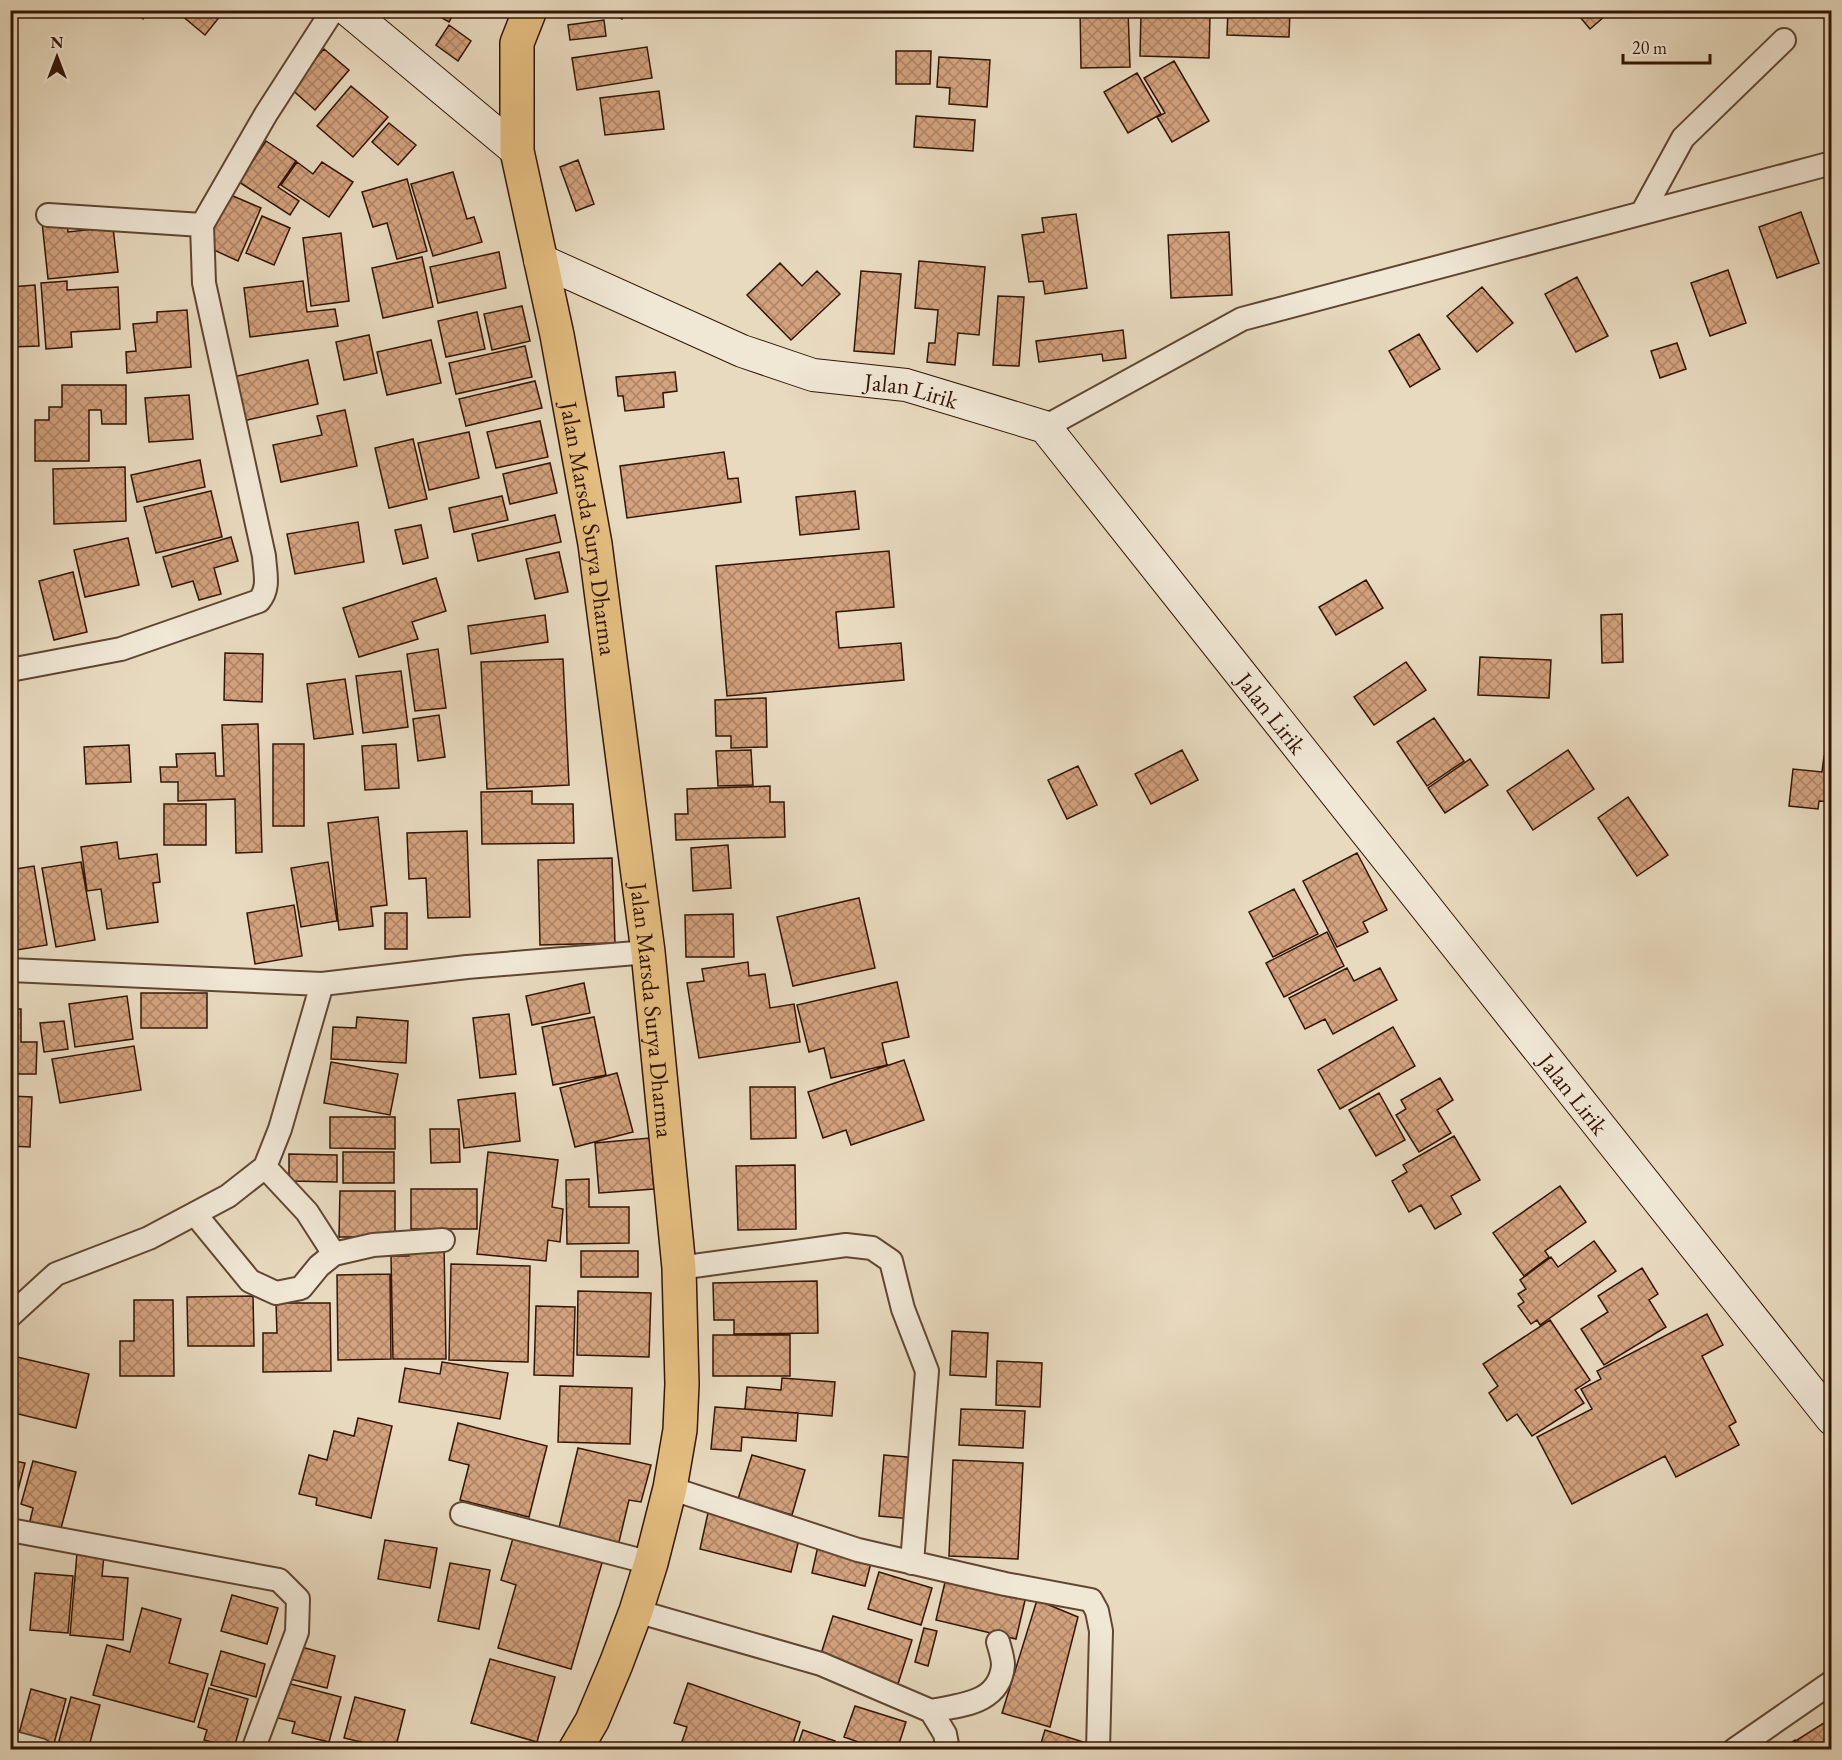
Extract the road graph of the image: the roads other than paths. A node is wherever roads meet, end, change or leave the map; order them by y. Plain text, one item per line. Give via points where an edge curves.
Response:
1 (333, 10) edge
2 (348, 10) edge
3 (530, 10) edge
4 (1784, 40) dead end
5 (517, 151) junction
6 (1832, 163) edge
7 (1642, 213) junction
8 (48, 215) dead end
9 (202, 225) junction
10 (540, 260) junction
11 (1046, 428) junction
12 (10, 670) edge
13 (648, 952) junction
14 (10, 969) edge
15 (322, 984) junction
16 (265, 1167) junction
17 (195, 1214) junction
18 (443, 1240) dead end
19 (334, 1254) junction
20 (679, 1268) junction
21 (10, 1316) edge
22 (1832, 1419) edge
23 (670, 1488) junction
24 (462, 1514) dead end
25 (10, 1530) edge
26 (651, 1563) junction
27 (912, 1563) junction
28 (636, 1611) junction
29 (998, 1642) dead end
30 (1832, 1682) edge
31 (931, 1711) junction
32 (10, 1742) edge
33 (40, 1749) edge
34 (253, 1749) edge
35 (575, 1749) edge
36 (948, 1749) edge
37 (1098, 1749) edge
38 (1734, 1749) edge

1 - 9 street
2 - 5 main road
3 - 5 highway, Jalan Marsda Surya Dharma via 518,43
4 - 7 street via 1683,138
5 - 10 highway, Jalan Marsda Surya Dharma
6 - 7 street
7 - 11 street via 1242,319
8 - 9 street
9 - 12 street via 204,283 264,556 264,595 259,601 121,649
10 - 11 main road, Jalan Lirik via 742,351 813,375 906,385
10 - 13 highway, Jalan Marsda Surya Dharma via 596,544
11 - 22 main road, Jalan Lirik
13 - 15 street
13 - 20 highway, Jalan Marsda Surya Dharma
14 - 15 street
15 - 16 street via 280,1129
16 - 17 street via 228,1196
16 - 19 street via 307,1212
17 - 19 street via 250,1281 276,1293 301,1288
17 - 21 street via 149,1238 56,1274
18 - 19 street via 373,1245
20 - 23 highway, Jalan Marsda Surya Dharma via 682,1384 680,1430
20 - 27 street via 846,1245 872,1248 891,1261 903,1309 927,1371
23 - 26 highway, Jalan Marsda Surya Dharma
23 - 27 street via 858,1550
24 - 26 street
25 - 34 street via 279,1580 297,1599 297,1632
26 - 28 highway, Jalan Marsda Surya Dharma
27 - 37 street via 1090,1600 1101,1631
28 - 31 street via 821,1664
28 - 35 highway, Jalan Marsda Surya Dharma via 592,1720
29 - 31 street via 1003,1664 999,1684 981,1700
30 - 38 street
31 - 36 street via 945,1734
32 - 33 street

